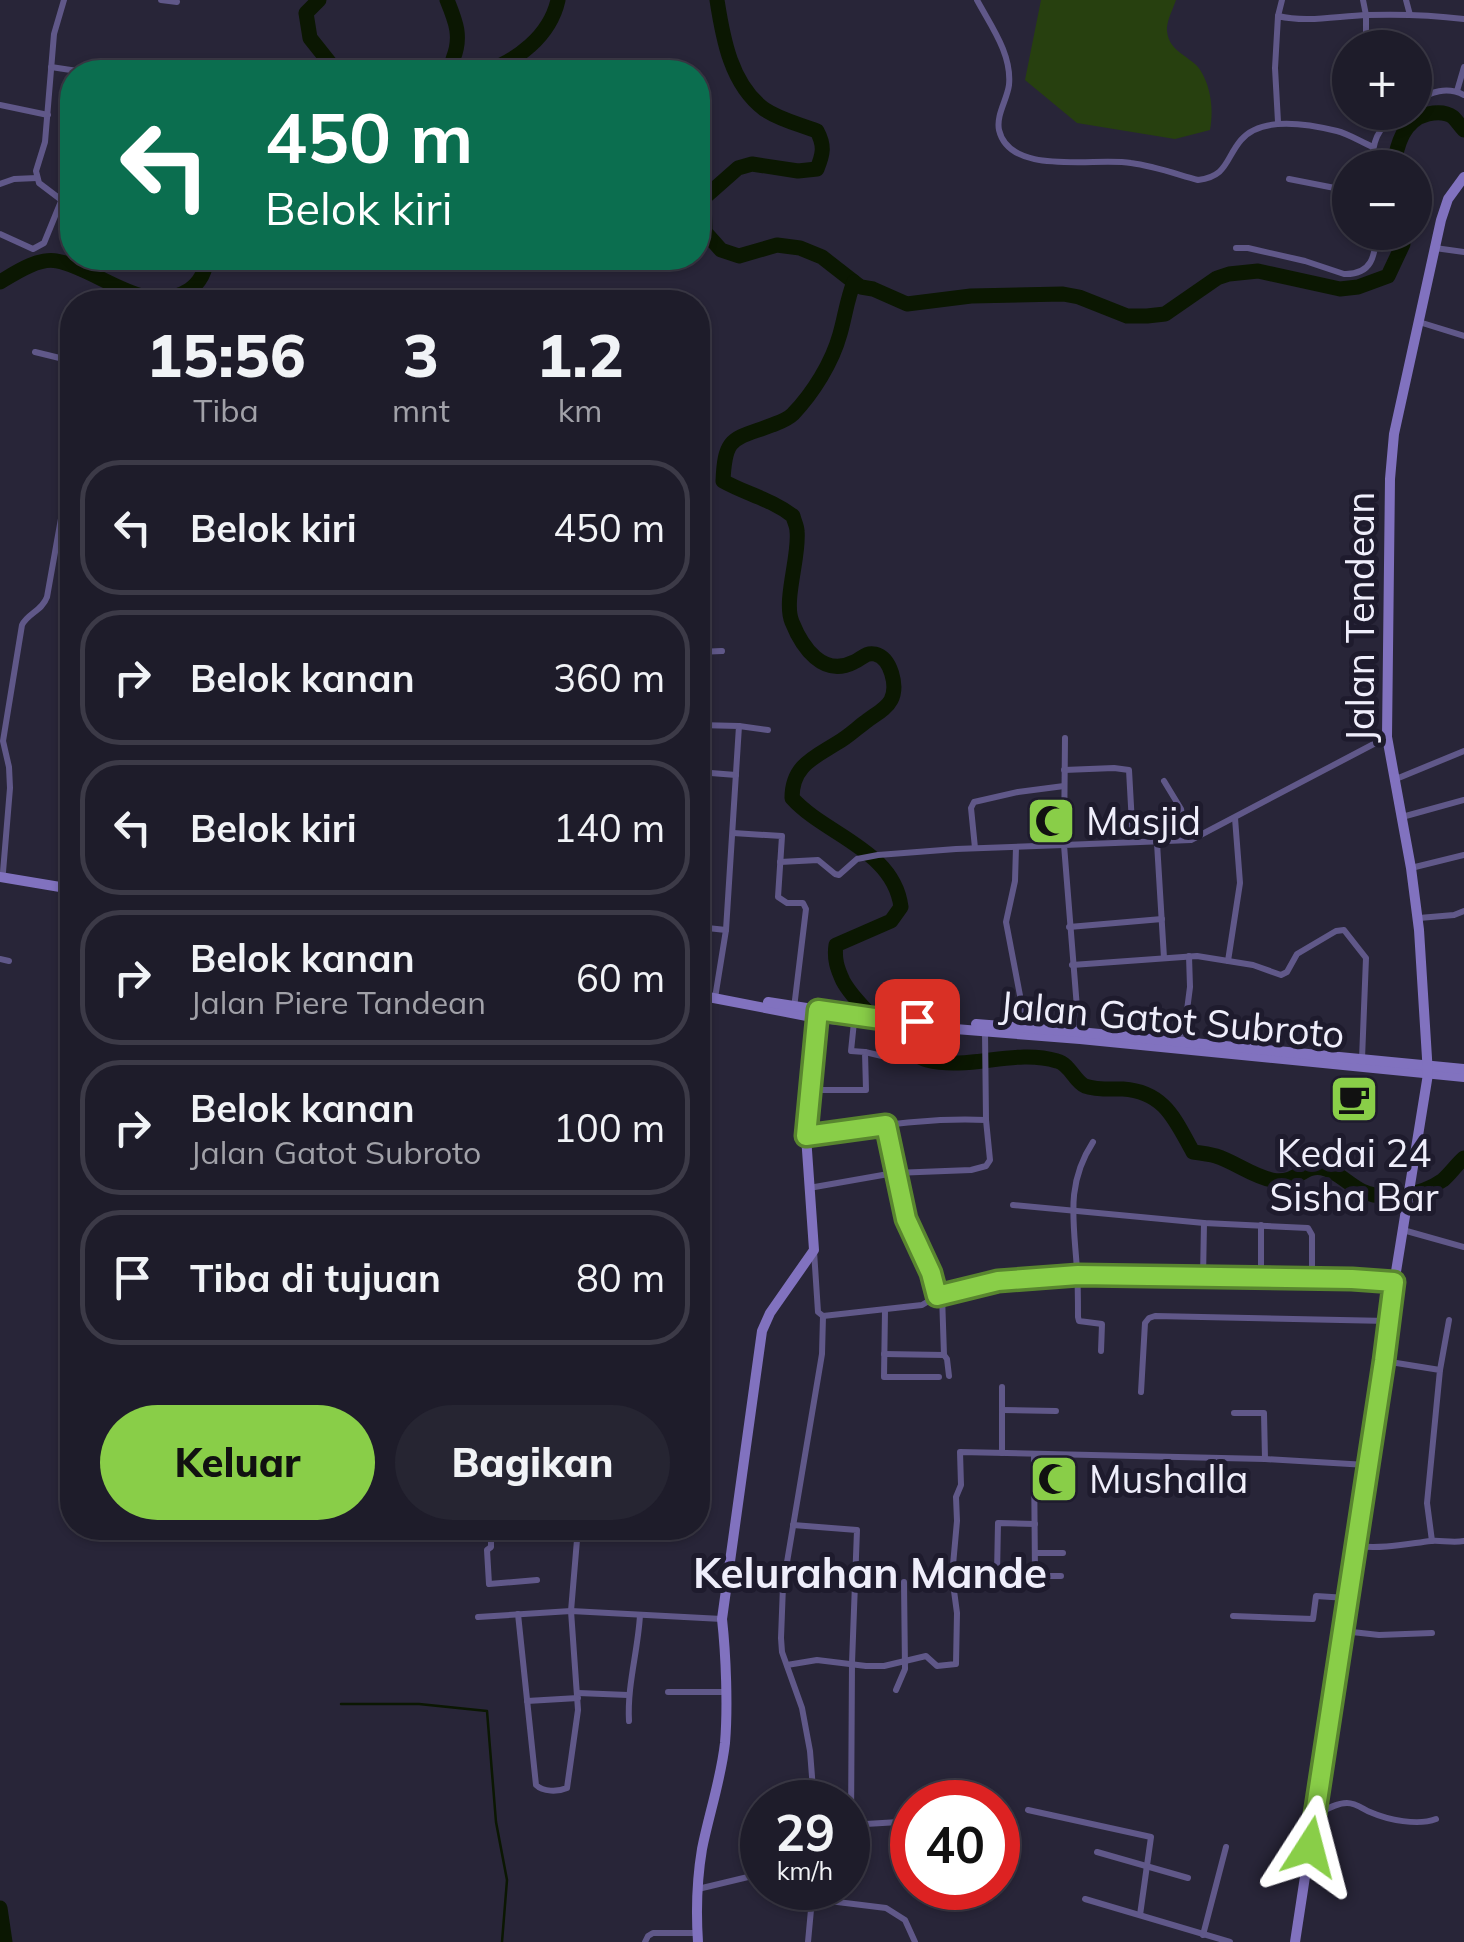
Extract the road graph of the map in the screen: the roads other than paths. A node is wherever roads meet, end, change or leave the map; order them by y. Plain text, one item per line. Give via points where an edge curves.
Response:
1 (64, 0) edge
2 (161, 0) edge
3 (977, 0) edge
4 (1282, 0) edge
5 (1363, 0) edge
6 (1406, 0) edge
7 (176, 2) edge
8 (1410, 14) junction
9 (1366, 15) junction
10 (1278, 16) junction
11 (1464, 19) edge
12 (1366, 30) edge
13 (51, 67) junction
14 (1464, 67) edge
15 (60, 68) edge
16 (1432, 92) edge
17 (1460, 93) edge
18 (0, 104) edge
19 (48, 114) junction
20 (1278, 122) junction
21 (1380, 130) edge
22 (1372, 147) junction
23 (1372, 150) edge
24 (1464, 177) edge
25 (37, 178) junction
26 (1289, 179) dead end
27 (0, 184) edge
28 (1332, 187) edge
29 (60, 198) edge
30 (60, 204) edge
31 (0, 234) edge
32 (1236, 248) dead end
33 (1435, 248) junction
34 (1373, 250) edge
35 (1464, 252) edge
36 (1419, 322) junction
37 (1464, 336) edge
38 (35, 352) dead end
39 (60, 358) edge
40 (60, 524) edge
41 (722, 651) dead end
42 (710, 652) edge
43 (710, 725) edge
44 (739, 726) junction
45 (768, 730) dead end
46 (1386, 737) junction
47 (1065, 738) dead end
48 (1464, 751) edge
49 (1064, 770) junction
50 (710, 773) edge
51 (736, 775) junction
52 (1393, 780) junction
53 (1164, 781) dead end
54 (1064, 786) junction
55 (1464, 800) edge
56 (1235, 818) junction
57 (1400, 818) junction
58 (733, 833) junction
59 (1187, 840) junction
60 (1132, 842) junction
61 (1157, 843) junction
62 (1064, 845) junction
63 (1016, 847) junction
64 (975, 848) junction
65 (1464, 855) edge
66 (780, 862) junction
67 (1411, 868) junction
68 (1, 874) edge
69 (60, 884) edge
70 (1464, 911) edge
71 (1417, 918) junction
72 (1162, 919) junction
73 (1070, 927) junction
74 (710, 928) edge
75 (726, 930) junction
76 (1189, 956) junction
77 (1164, 958) junction
78 (1228, 961) junction
79 (1072, 965) junction
80 (710, 995) edge
81 (716, 996) junction
82 (793, 1010) junction
83 (817, 1014) junction
84 (858, 1019) junction
85 (881, 1021) junction
86 (1026, 1027) junction
87 (1080, 1035) junction
88 (985, 1036) junction
89 (1183, 1042) junction
90 (1229, 1050) junction
91 (865, 1052) junction
92 (882, 1056) dead end
93 (1362, 1060) junction
94 (1464, 1069) edge
95 (1428, 1070) junction
96 (1464, 1077) edge
97 (809, 1090) junction
98 (986, 1120) junction
99 (886, 1125) junction
100 (806, 1136) junction
101 (1093, 1142) dead end
102 (894, 1173) junction
103 (808, 1188) junction
104 (1013, 1206) dead end
105 (1072, 1209) junction
106 (1204, 1223) junction
107 (1262, 1224) junction
108 (1402, 1230) junction
109 (1464, 1246) edge
110 (814, 1250) junction
111 (1078, 1275) junction
112 (1203, 1278) junction
113 (1261, 1279) junction
114 (1312, 1280) junction
115 (1394, 1282) junction
116 (939, 1296) junction
117 (885, 1310) junction
118 (823, 1316) junction
119 (1450, 1320) dead end
120 (1388, 1321) junction
121 (1101, 1352) dead end
122 (884, 1354) junction
123 (944, 1355) junction
124 (1384, 1361) junction
125 (1440, 1370) junction
126 (949, 1376) dead end
127 (939, 1377) dead end
128 (1002, 1387) dead end
129 (1141, 1392) dead end
130 (1002, 1410) junction
131 (1056, 1411) dead end
132 (1234, 1413) dead end
133 (1002, 1453) junction
134 (1034, 1454) junction
135 (1264, 1458) junction
136 (1368, 1465) junction
137 (1034, 1524) junction
138 (792, 1525) junction
139 (491, 1540) edge
140 (577, 1540) edge
141 (1432, 1540) junction
142 (1464, 1541) edge
143 (1356, 1546) junction
144 (1063, 1552) dead end
145 (1035, 1553) junction
146 (997, 1574) dead end
147 (1062, 1576) dead end
148 (537, 1580) dead end
149 (904, 1582) dead end
150 (1348, 1598) junction
151 (571, 1610) junction
152 (518, 1614) junction
153 (640, 1614) junction
154 (1234, 1616) dead end
155 (478, 1617) dead end
156 (722, 1619) junction
157 (1343, 1631) junction
158 (1432, 1633) dead end
159 (852, 1663) junction
160 (904, 1663) junction
161 (787, 1665) junction
162 (896, 1690) dead end
163 (668, 1692) dead end
164 (724, 1692) junction
165 (628, 1695) junction
166 (578, 1696) junction
167 (527, 1701) junction
168 (629, 1722) dead end
169 (812, 1780) edge
170 (850, 1780) edge
171 (1028, 1810) dead end
172 (1315, 1816) junction
173 (1436, 1820) dead end
174 (1226, 1847) dead end
175 (1097, 1852) dead end
176 (1146, 1865) junction
177 (1188, 1878) dead end
178 (740, 1880) edge
179 (698, 1889) junction
180 (1085, 1899) dead end
181 (870, 1906) edge
182 (811, 1910) edge
183 (1140, 1916) junction
184 (1204, 1935) junction
185 (698, 1937) edge
186 (645, 1942) edge
187 (808, 1942) edge
188 (916, 1942) edge
189 (1230, 1942) edge
190 (1296, 1942) edge

1 - 13 street
2 - 7 street
3 - 20 street via 1004,51 1009,76 999,130 1007,145 1028,158 1107,160 1205,179 1221,171 1243,137
4 - 10 street
5 - 9 street
6 - 8 street
8 - 9 street
8 - 11 street
9 - 10 street
9 - 12 street
10 - 20 street
13 - 15 street
13 - 19 street
14 - 17 street
16 - 17 street
18 - 19 street
19 - 25 street
20 - 22 street via 1340,131
21 - 22 street
22 - 23 street
24 - 33 street, Jalan Tendean via 1448,199
25 - 27 street
25 - 29 street
26 - 28 street
30 - 31 street via 44,243 33,250
32 - 34 street via 1344,274 1362,272
33 - 35 street
33 - 36 street, Jalan Tendean
36 - 37 street
36 - 46 street, Jalan Tendean via 1390,478
38 - 39 street
40 - 68 street via 47,596 24,620 13,677 3,741 10,788
41 - 42 street
43 - 44 street
44 - 45 street
44 - 51 street
46 - 52 street, Jalan Tendean
46 - 56 street
47 - 49 street
48 - 52 street
49 - 54 street
49 - 60 street via 1129,770
50 - 51 street
51 - 58 street
52 - 57 street, Jalan Tendean
53 - 59 street via 1178,802
54 - 62 street
54 - 64 street via 974,802
55 - 57 street
56 - 59 street
56 - 78 street via 1240,883
57 - 67 street, Jalan Tendean
58 - 66 street via 782,836
58 - 75 street
59 - 61 street
60 - 61 street
60 - 62 street
61 - 72 street
62 - 63 street
62 - 73 street
63 - 64 street
63 - 86 street via 1006,922
64 - 66 street via 857,859 840,875 818,860
65 - 67 street
66 - 82 street via 778,897 806,909
67 - 71 street, Jalan Tendean
68 - 69 street
70 - 71 street
71 - 95 street, Jalan Tendean
72 - 73 street
72 - 77 street
73 - 79 street
74 - 75 street
75 - 81 street
76 - 77 street
76 - 78 street
76 - 89 street
77 - 79 street
78 - 93 street via 1281,975 1297,954 1336,930 1346,931 1366,958
79 - 87 street
80 - 81 street, Jalan Gatot Subroto
81 - 82 street, Jalan Gatot Subroto
82 - 83 street, Jalan Gatot Subroto
83 - 84 street, Jalan Gatot Subroto
83 - 97 street
84 - 85 street, Jalan Gatot Subroto
84 - 91 street via 851,1051
85 - 86 street, Jalan Gatot Subroto
85 - 88 street, Jalan Gatot Subroto
86 - 87 street, Jalan Gatot Subroto
87 - 88 street, Jalan Gatot Subroto
87 - 89 street, Jalan Gatot Subroto
87 - 90 street, Jalan Gatot Subroto
88 - 98 street
89 - 90 street, Jalan Gatot Subroto
90 - 93 street, Jalan Gatot Subroto
90 - 95 street, Jalan Gatot Subroto
91 - 92 street
91 - 97 street via 866,1090
93 - 95 street, Jalan Gatot Subroto
94 - 95 street, Jalan Gatot Subroto
95 - 96 street, Jalan Gatot Subroto
95 - 108 street, Jalan Tendean
97 - 100 street
98 - 99 street
98 - 102 street via 986,1166
99 - 100 street
99 - 102 street
100 - 103 street
101 - 105 street via 1078,1172
102 - 103 street
102 - 116 street
103 - 110 street
104 - 105 street
105 - 106 street
105 - 111 street
106 - 107 street
106 - 112 street
107 - 113 street
107 - 114 street via 1310,1228
108 - 109 street
108 - 115 street, Jalan Tendean
110 - 118 street
110 - 156 street via 762,1331
111 - 112 street
111 - 116 street via 998,1281
111 - 121 street via 1079,1321 1102,1324
112 - 113 street
113 - 114 street
114 - 115 street
115 - 120 street, Jalan Tendean
116 - 117 street
116 - 123 street
117 - 118 street
117 - 122 street
118 - 138 street
119 - 125 street
120 - 124 street, Jalan Tendean
120 - 129 street via 1148,1318
122 - 123 street
122 - 127 street via 884,1378
123 - 126 street
124 - 125 street
124 - 136 street, Jalan Tendean
125 - 141 street via 1427,1503
128 - 130 street
130 - 131 street
130 - 133 street
132 - 135 street via 1264,1413
133 - 134 street
133 - 160 street via 960,1452 952,1576 957,1662 936,1666 926,1656
134 - 135 street
134 - 137 street
135 - 136 street
136 - 143 street, Jalan Tendean
137 - 145 street
137 - 146 street via 998,1523
138 - 159 street via 857,1530
138 - 161 street via 781,1612
139 - 148 street via 488,1584
140 - 151 street
141 - 142 street
141 - 143 street
143 - 150 street, Jalan Tendean
144 - 145 street
145 - 147 street via 1035,1576
149 - 160 street
150 - 154 street via 1316,1596 1313,1619
150 - 157 street, Jalan Tendean
151 - 152 street
151 - 153 street
151 - 166 street
152 - 155 street
152 - 167 street
153 - 156 street
153 - 165 street
156 - 164 street
157 - 158 street
157 - 172 street, Jalan Tendean
159 - 160 street
159 - 161 street
159 - 170 street
160 - 162 street
161 - 169 street
163 - 164 street
164 - 179 street via 725,1742
165 - 166 street
165 - 168 street
166 - 167 street
166 - 167 street via 567,1788 556,1791 536,1785
171 - 176 street via 1149,1836
172 - 173 street via 1346,1803 1410,1821
172 - 190 street, Jalan Tendean
174 - 184 street
175 - 176 street
176 - 177 street
176 - 183 street
178 - 179 street
179 - 185 street
180 - 183 street
181 - 188 street via 905,1920
182 - 187 street
183 - 184 street
184 - 189 street
185 - 186 street via 658,1932

